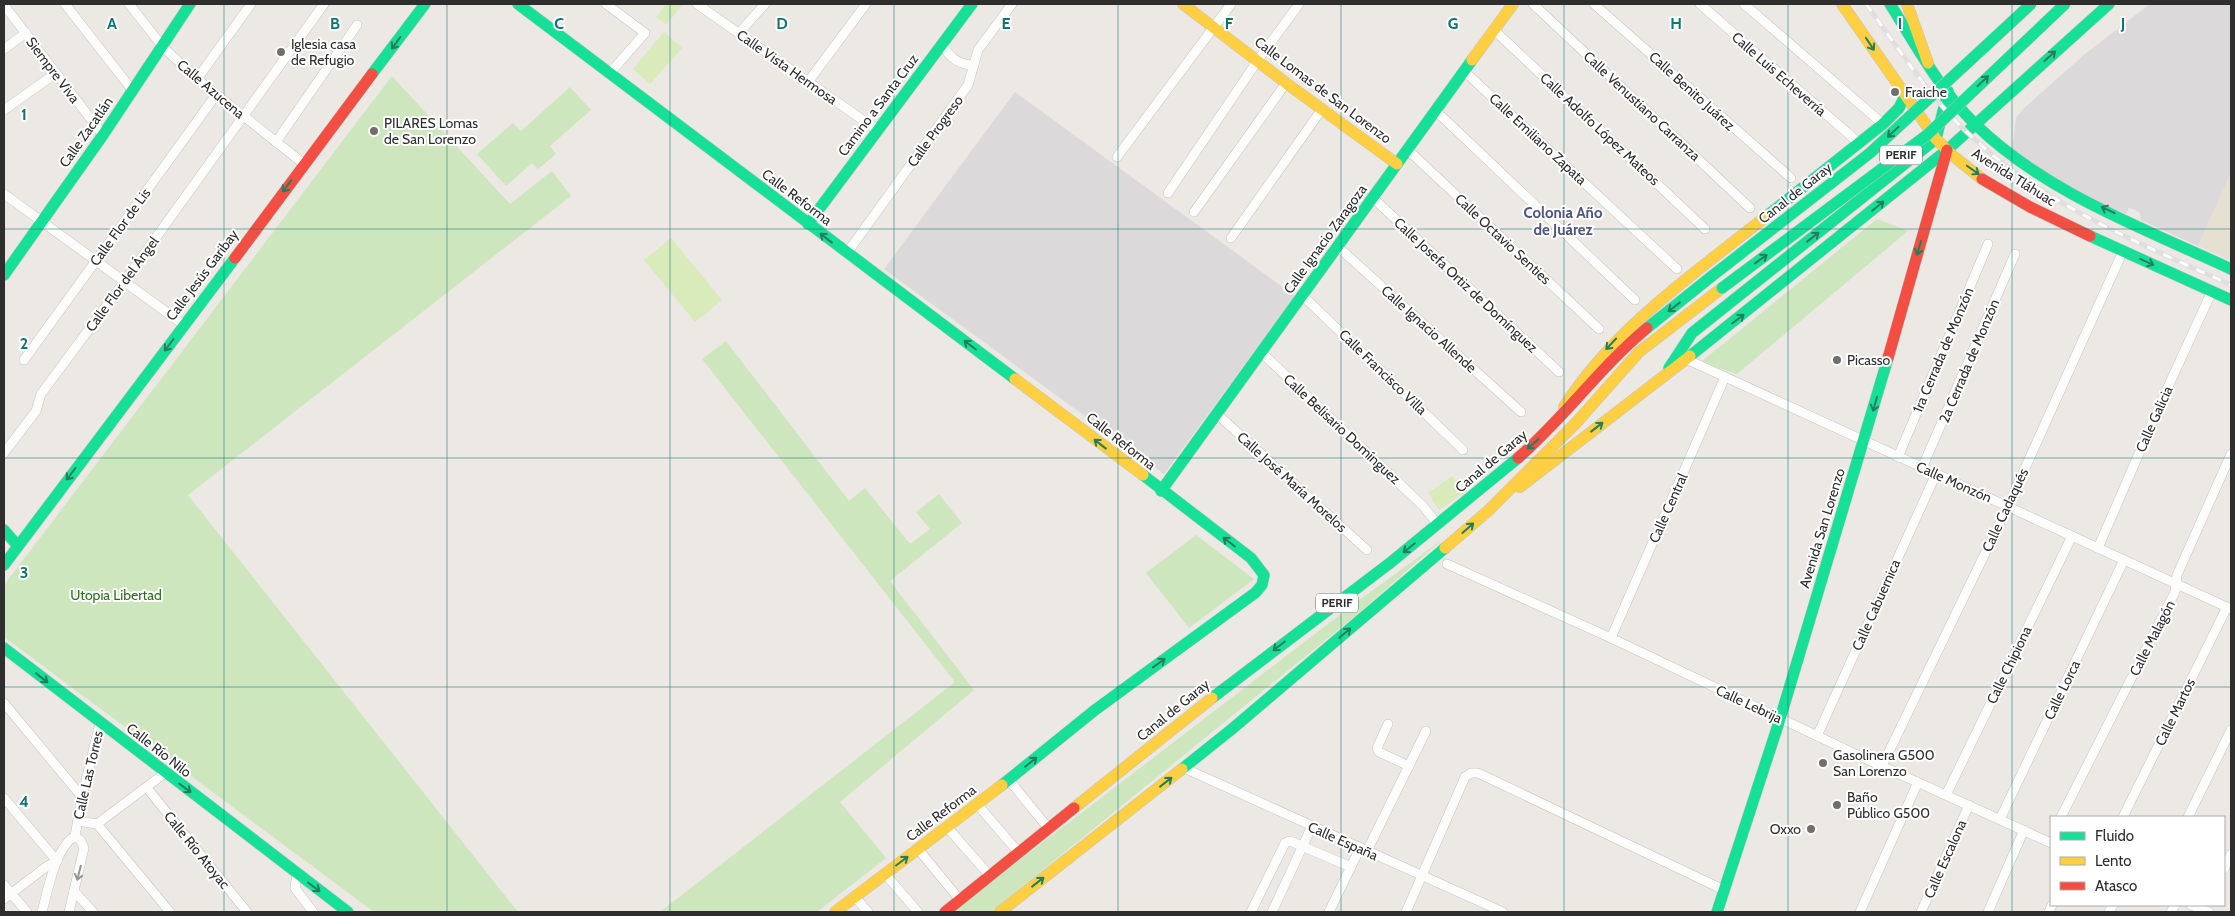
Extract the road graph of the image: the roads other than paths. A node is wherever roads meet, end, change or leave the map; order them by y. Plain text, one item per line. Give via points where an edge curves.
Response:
1 (4, 4) edge
2 (65, 4) edge
3 (129, 4) edge
4 (190, 4) edge
5 (251, 4) edge
6 (324, 4) edge
7 (425, 4) edge
8 (518, 4) edge
9 (606, 4) edge
10 (697, 4) edge
11 (765, 4) edge
12 (866, 4) edge
13 (972, 4) edge
14 (1012, 4) edge
15 (1183, 4) edge
16 (1230, 4) edge
17 (1299, 4) edge
18 (1513, 4) edge
19 (1533, 4) edge
20 (1594, 4) edge
21 (1700, 4) edge
22 (1744, 4) edge
23 (1842, 4) edge
24 (1890, 4) edge
25 (1907, 4) edge
26 (2017, 4) edge
27 (2031, 4) edge
28 (2065, 4) edge
29 (2109, 4) edge
30 (2012, 21) junction
31 (357, 25) dead end
32 (1214, 27) junction
33 (1494, 30) junction
34 (26, 33) junction
35 (738, 34) junction
36 (942, 44) junction
37 (163, 47) junction
38 (4, 50) edge
39 (1258, 60) junction
40 (1928, 63) junction
41 (974, 65) junction
42 (1464, 71) junction
43 (56, 73) junction
44 (609, 74) junction
45 (197, 79) junction
46 (808, 82) junction
47 (1286, 83) junction
48 (133, 91) junction
49 (1948, 91) junction
50 (216, 95) junction
51 (1905, 96) junction
52 (4, 110) edge
53 (1322, 110) junction
54 (1436, 111) junction
55 (243, 115) junction
56 (1974, 123) junction
57 (1882, 124) junction
58 (877, 130) junction
59 (103, 135) junction
60 (1936, 139) junction
61 (276, 142) junction
62 (1855, 147) junction
63 (1408, 150) junction
64 (1946, 150) junction
65 (1117, 157) dead end
66 (304, 164) junction
67 (1397, 164) junction
68 (1791, 178) dead end
69 (1876, 186) junction
70 (1168, 193) dead end
71 (4, 194) edge
72 (1373, 198) junction
73 (1750, 208) dead end
74 (1194, 212) dead end
75 (42, 222) junction
76 (808, 224) junction
77 (1706, 229) dead end
78 (1231, 238) dead end
79 (1988, 244) dead end
80 (1338, 246) junction
81 (2123, 251) junction
82 (847, 253) junction
83 (2015, 254) dead end
84 (96, 261) junction
85 (7, 262) edge
86 (1676, 269) dead end
87 (2231, 269) edge
88 (4, 275) edge
89 (124, 282) junction
90 (2212, 291) junction
91 (1302, 295) junction
92 (1635, 300) dead end
93 (2231, 300) edge
94 (184, 325) junction
95 (1599, 329) dead end
96 (1261, 352) junction
97 (1683, 355) junction
98 (24, 360) dead end
99 (1559, 372) dead end
100 (1725, 377) junction
101 (1521, 412) dead end
102 (1217, 414) junction
103 (1553, 426) junction
104 (1865, 440) junction
105 (1463, 450) dead end
106 (4, 453) edge
107 (2231, 454) edge
108 (1898, 457) junction
109 (1922, 468) junction
110 (1936, 474) junction
111 (1160, 491) junction
112 (2008, 506) junction
113 (1489, 510) junction
114 (1438, 525) junction
115 (4, 530) edge
116 (2072, 536) junction
117 (17, 546) junction
118 (2098, 548) junction
119 (1367, 550) dead end
120 (2124, 560) junction
121 (1447, 564) dead end
122 (4, 565) edge
123 (2177, 584) junction
124 (2229, 608) edge
125 (1611, 638) junction
126 (4, 648) edge
127 (4, 703) edge
128 (1780, 719) junction
129 (100, 723) junction
130 (1388, 724) dead end
131 (2231, 730) edge
132 (1426, 731) dead end
133 (1817, 736) junction
134 (1409, 766) junction
135 (1882, 766) junction
136 (1184, 768) junction
137 (165, 773) junction
138 (1009, 780) junction
139 (1918, 782) junction
140 (147, 788) junction
141 (1946, 795) junction
142 (82, 797) junction
143 (4, 798) edge
144 (977, 804) junction
145 (1969, 805) junction
146 (2063, 816) edge
147 (2125, 816) edge
148 (2188, 816) edge
149 (2000, 819) junction
150 (78, 821) junction
151 (97, 824) junction
152 (1312, 826) junction
153 (947, 827) junction
154 (1049, 829) junction
155 (2024, 830) junction
156 (75, 836) junction
157 (2050, 841) edge
158 (1304, 847) junction
159 (918, 850) junction
160 (1363, 850) junction
161 (1019, 853) junction
162 (2231, 854) edge
163 (57, 861) junction
164 (1351, 867) junction
165 (2225, 867) edge
166 (297, 874) junction
167 (885, 874) junction
168 (990, 876) junction
169 (1422, 876) junction
170 (4, 885) edge
171 (74, 890) junction
172 (1724, 890) junction
173 (7, 896) edge
174 (855, 897) junction
175 (960, 900) junction
176 (27, 912) edge
177 (42, 912) edge
178 (68, 912) edge
179 (93, 912) edge
180 (170, 912) edge
181 (247, 912) edge
182 (313, 912) edge
183 (348, 912) edge
184 (835, 912) edge
185 (868, 912) edge
186 (918, 912) edge
187 (945, 912) edge
188 (1000, 912) edge
189 (1251, 912) edge
190 (1272, 912) edge
191 (1329, 912) edge
192 (1406, 912) edge
193 (1504, 912) edge
194 (1717, 912) edge
195 (1860, 912) edge
196 (1921, 912) edge
197 (1988, 912) edge

1 - 34 street, Siempre Viva
2 - 48 street
3 - 37 street, Calle Azucena
4 - 37 main road, Calle Zacatlán
5 - 45 street
6 - 55 street, Calle Flor del Ángel
7 -> 66 main road, Calle Jesús Garibay
8 - 44 main road, Calle Reforma
9 - 44 street via 645,33
10 - 35 street, Calle Vista Hermosa
11 - 35 street
12 - 46 street
13 - 36 main road, Camino a Santa Cruz
14 - 41 street, Calle Progreso via 978,50
15 - 32 main road, Calle Lomas de San Lorenzo
16 - 32 street
17 - 39 street
18 - 33 main road, Calle Ignacio Zaragoza
19 - 73 street, Calle Venustiano Carranza
20 - 68 street, Calle Benito Juárez
21 - 62 street, Calle Luis Echeverría
22 - 57 street
23 -> 51 main road, Avenida Tláhuac
24 - 40 main road, Avenida Tláhuac
25 - 40 main road
26 - 30 main road
27 - 30 main road, Canal de Garay / PERIF, bridge
113 -> 28 main road, PERIF, bridge via 1575,424 1639,352 1927,135
56 -> 29 main road
30 -> 103 main road, Canal de Garay / PERIF, bridge via 1870,154 1624,347
31 - 61 street
32 - 39 main road, Calle Lomas de San Lorenzo
32 - 65 street
33 - 42 main road, Calle Ignacio Zaragoza
33 - 77 street, Calle Adolfo López Mateos
34 - 38 street
34 - 43 street, Siempre Viva
35 - 46 street, Calle Vista Hermosa
36 - 41 street via 956,61
36 - 58 main road, Camino a Santa Cruz
37 - 45 street, Calle Azucena
37 - 48 main road, Calle Zacatlán
39 - 47 main road, Calle Lomas de San Lorenzo
39 - 70 street
40 - 49 main road, Avenida Tláhuac
41 - 82 street, Calle Progreso via 968,85
42 - 54 main road, Calle Ignacio Zaragoza
42 - 86 street, Calle Emiliano Zapata
43 - 52 street
43 - 59 street, Siempre Viva
44 - 76 main road, Calle Reforma
45 - 50 street, Calle Azucena
46 - 58 street, Calle Vista Hermosa
47 - 53 main road, Calle Lomas de San Lorenzo
47 - 74 street
48 - 59 main road, Calle Zacatlán
49 - 56 main road, Avenida Tláhuac
49 - 60 main road
50 - 55 street, Calle Azucena
50 - 84 street, Calle Flor de Lis
51 - 57 main road via 1899,108
51 - 60 main road, Avenida Tláhuac
53 - 67 main road, Calle Lomas de San Lorenzo
53 - 78 street
54 - 63 main road, Calle Ignacio Zaragoza
54 - 92 street
55 - 61 street, Calle Azucena
55 - 89 street, Calle Flor del Ángel
56 - 64 main road
87 -> 56 main road, Avenida Tláhuac via 2048,179 2016,160
57 - 62 main road
58 - 76 main road, Camino a Santa Cruz
59 - 75 main road, Calle Zacatlán
60 - 64 main road, Avenida Tláhuac
60 - 69 main road
61 - 66 street, Calle Azucena
62 - 69 main road via 1873,156 1880,168
62 -> 103 main road via 1647,311 1612,343 1576,386
63 - 67 main road, Calle Ignacio Zaragoza
63 - 95 street, Calle Octavio Senties
64 -> 81 main road, Avenida Tláhuac via 2032,208
97 -> 64 main road via 1757,304
64 -> 104 main road, Avenida San Lorenzo
66 -> 94 main road, Calle Jesús Garibay
67 - 72 main road, Calle Ignacio Zaragoza
97 -> 69 main road via 1692,333
71 - 75 street
72 - 80 main road, Calle Ignacio Zaragoza
72 - 99 street, Calle Josefa Ortiz de Domínguez
75 - 84 street
75 - 85 main road, Calle Zacatlán
82 -> 76 main road, Calle Reforma
79 - 108 street, 1ra Cerrada de Monzón
80 - 91 main road, Calle Ignacio Zaragoza
80 - 101 street, Calle Ignacio Allende
81 -> 90 main road, Avenida Tláhuac
81 - 112 street, Calle Cadaqués
111 -> 82 main road, Calle Reforma
83 - 109 street, 2a Cerrada de Monzón
84 - 89 street
84 - 98 street, Calle Flor de Lis
85 - 88 main road, Calle Zacatlán
89 - 94 street
89 - 106 street, Calle Flor del Ángel via 40,394 36,412
90 - 93 main road, Avenida Tláhuac
90 - 118 street, Calle Galicia
91 - 96 main road, Calle Ignacio Zaragoza
91 - 105 street, Calle Francisco Villa
94 -> 117 main road, Calle Jesús Garibay
96 - 102 main road, Calle Ignacio Zaragoza
96 - 114 street, Calle Belisario Domínguez via 1423,506
97 - 100 street, Calle Monzón
113 -> 97 main road via 1663,376
100 - 104 street, Calle Monzón
100 - 125 street, Calle Central
102 - 111 main road, Calle Ignacio Zaragoza
102 - 119 street, Calle José María Morelos
103 -> 114 main road, Canal de Garay / PERIF
104 - 108 street, Calle Monzón
104 - 128 main road, Avenida San Lorenzo
107 - 123 street, Calle Malagón via 2177,575
108 - 109 street, Calle Monzón
109 - 110 street, Calle Monzón
110 - 112 street, Calle Monzón
110 - 133 street, Calle Cabuernica
138 -> 111 main road, Calle Reforma via 1095,710 1255,593 1262,584 1264,575 1250,558
112 - 116 street, Calle Monzón
112 - 135 street, Calle Cadaqués
136 -> 113 main road, PERIF
114 -> 154 main road, Canal de Garay / PERIF via 1235,679
115 - 117 main road
116 - 118 street, Calle Monzón
116 - 141 street, Calle Chipiona
117 - 122 main road, Calle Jesús Garibay
118 - 120 street, Calle Monzón
120 - 123 street, Calle Monzón
120 - 149 street, Calle Lorca
121 - 125 street, Calle Lebrija
123 - 124 street, Calle Monzón
123 - 146 street, Calle Malagón
124 - 147 street, Calle Martos
125 - 128 street, Calle Lebrija
126 -> 129 main road, Calle Río Nilo
127 - 142 street
128 - 133 street, Calle Lebrija
128 - 172 main road, Avenida San Lorenzo
129 - 137 main road, Calle Río Nilo
129 - 142 street, Calle Las Torres
130 - 134 street via 1377,748 1379,752
131 - 148 street
132 - 134 street
133 - 135 street, Calle Lebrija
134 - 160 street
135 - 139 street, Calle Lebrija
136 - 152 street, Calle España
188 -> 136 main road, PERIF
137 - 140 street
137 -> 166 main road, Calle Río Nilo
138 - 144 main road, Calle Reforma
138 - 154 street
139 - 141 street, Calle Lebrija
139 - 195 street
140 - 151 street
140 - 181 street, Calle Río Atoyac
141 - 145 street, Calle Lebrija
142 - 150 street, Calle Las Torres
143 - 163 street
144 - 153 main road, Calle Reforma
144 - 161 street
145 - 149 street, Calle Lebrija
145 - 196 street, Calle Escalona
149 - 155 street, Calle Lebrija
150 - 151 street
150 - 156 street, Calle Las Torres
151 - 180 street
152 - 158 street
152 - 160 street, Calle España
153 - 159 main road, Calle Reforma
153 - 168 street
154 - 161 main road, Canal de Garay / PERIF
155 - 157 street, Calle Lebrija
155 - 197 street
156 - 163 street via 67,840
156 -> 171 street, Calle Las Torres via 84,848
158 - 164 street
158 - 189 street via 1290,841 1284,843
158 - 190 street
167 -> 159 main road, Calle Reforma
159 - 175 street
160 - 164 street
160 - 169 street, Calle España
161 - 168 main road, Canal de Garay / PERIF
162 - 165 street
163 - 173 street
163 - 177 street
164 - 191 street
166 - 182 street via 295,888
166 -> 183 main road, Calle Río Nilo
167 - 174 main road, Calle Reforma
167 - 186 street
168 - 175 main road, Canal de Garay / PERIF
169 - 172 street via 1465,777 1471,772
169 - 192 street
169 - 193 street, Calle España
170 - 173 street
171 - 178 street, Calle Las Torres
171 - 179 street
172 - 194 main road, Avenida San Lorenzo
173 - 176 street
174 - 184 main road, Calle Reforma
174 - 185 street
175 - 187 main road, Canal de Garay / PERIF

